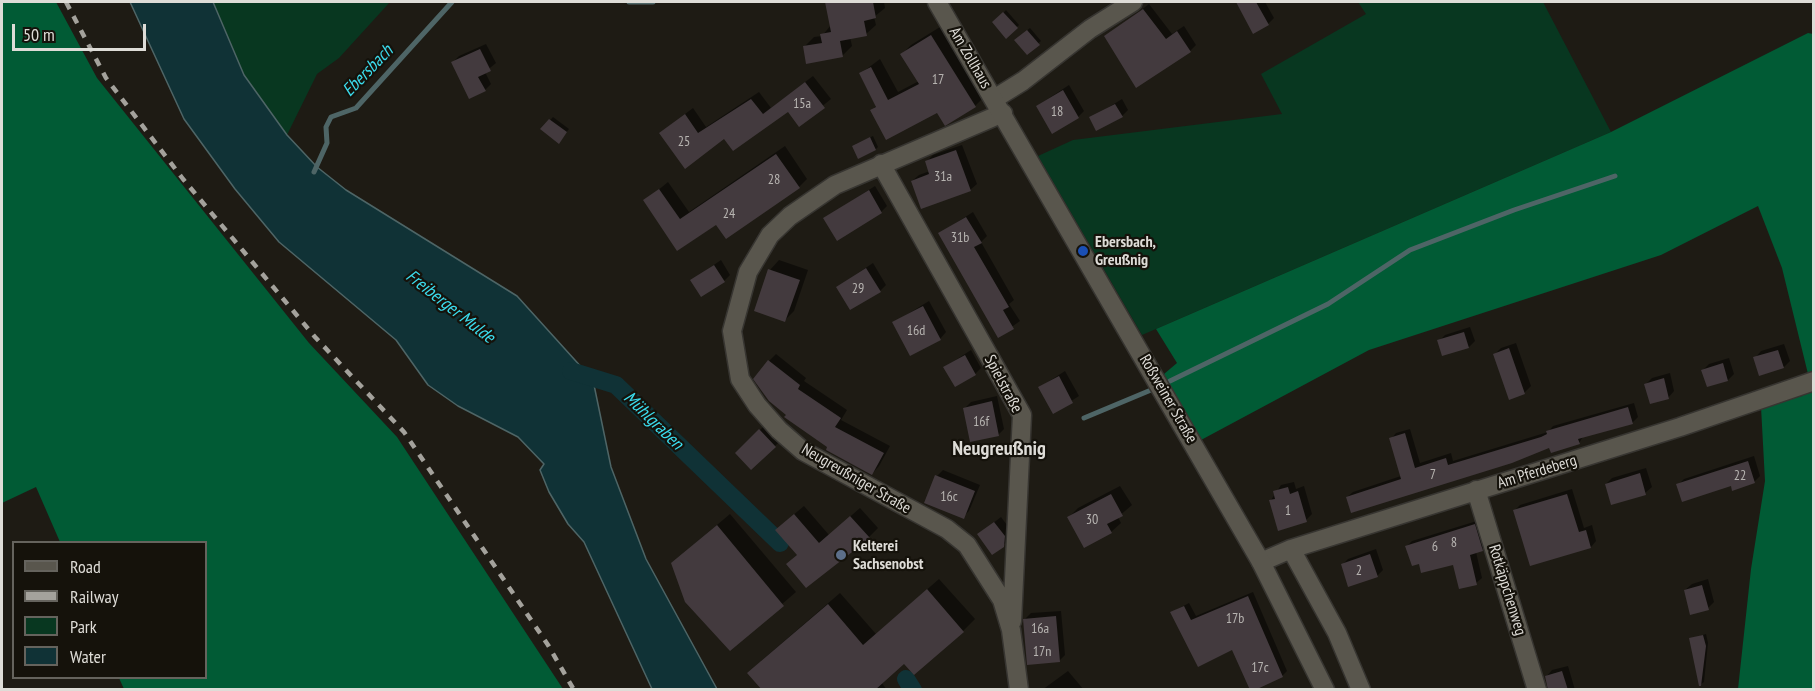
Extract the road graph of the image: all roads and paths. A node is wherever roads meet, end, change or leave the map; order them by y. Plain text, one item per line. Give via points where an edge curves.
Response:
1 (937, 2) edge
2 (1133, 2) edge
3 (999, 106) junction
4 (881, 164) junction
5 (1814, 381) edge
6 (1476, 490) junction
7 (1291, 549) junction
8 (1261, 562) junction
9 (1011, 630) junction
10 (1019, 690) edge
11 (1325, 690) edge
12 (1361, 690) edge
13 (1537, 690) edge

1 - 3 street, Am Zollhaus
2 - 3 street, Neugreußniger Straße via 1090,29 1023,81
3 - 4 street, Neugreußniger Straße
3 - 8 street, Roßweiner Straße
4 - 9 street, Spielstraße via 1022,415
4 - 9 street, Neugreußniger Straße via 835,185 770,235 748,272 732,331 740,379 772,422 803,451 947,529 967,544 1002,600
5 - 6 street, Am Pferdeberg
6 - 7 street, Am Pferdeberg
6 - 13 street, Rotkäppchenweg
7 - 8 street, Am Pferdeberg
7 - 12 street via 1337,633
8 - 11 street, Roßweiner Straße
9 - 10 street, Neugreußniger Straße

